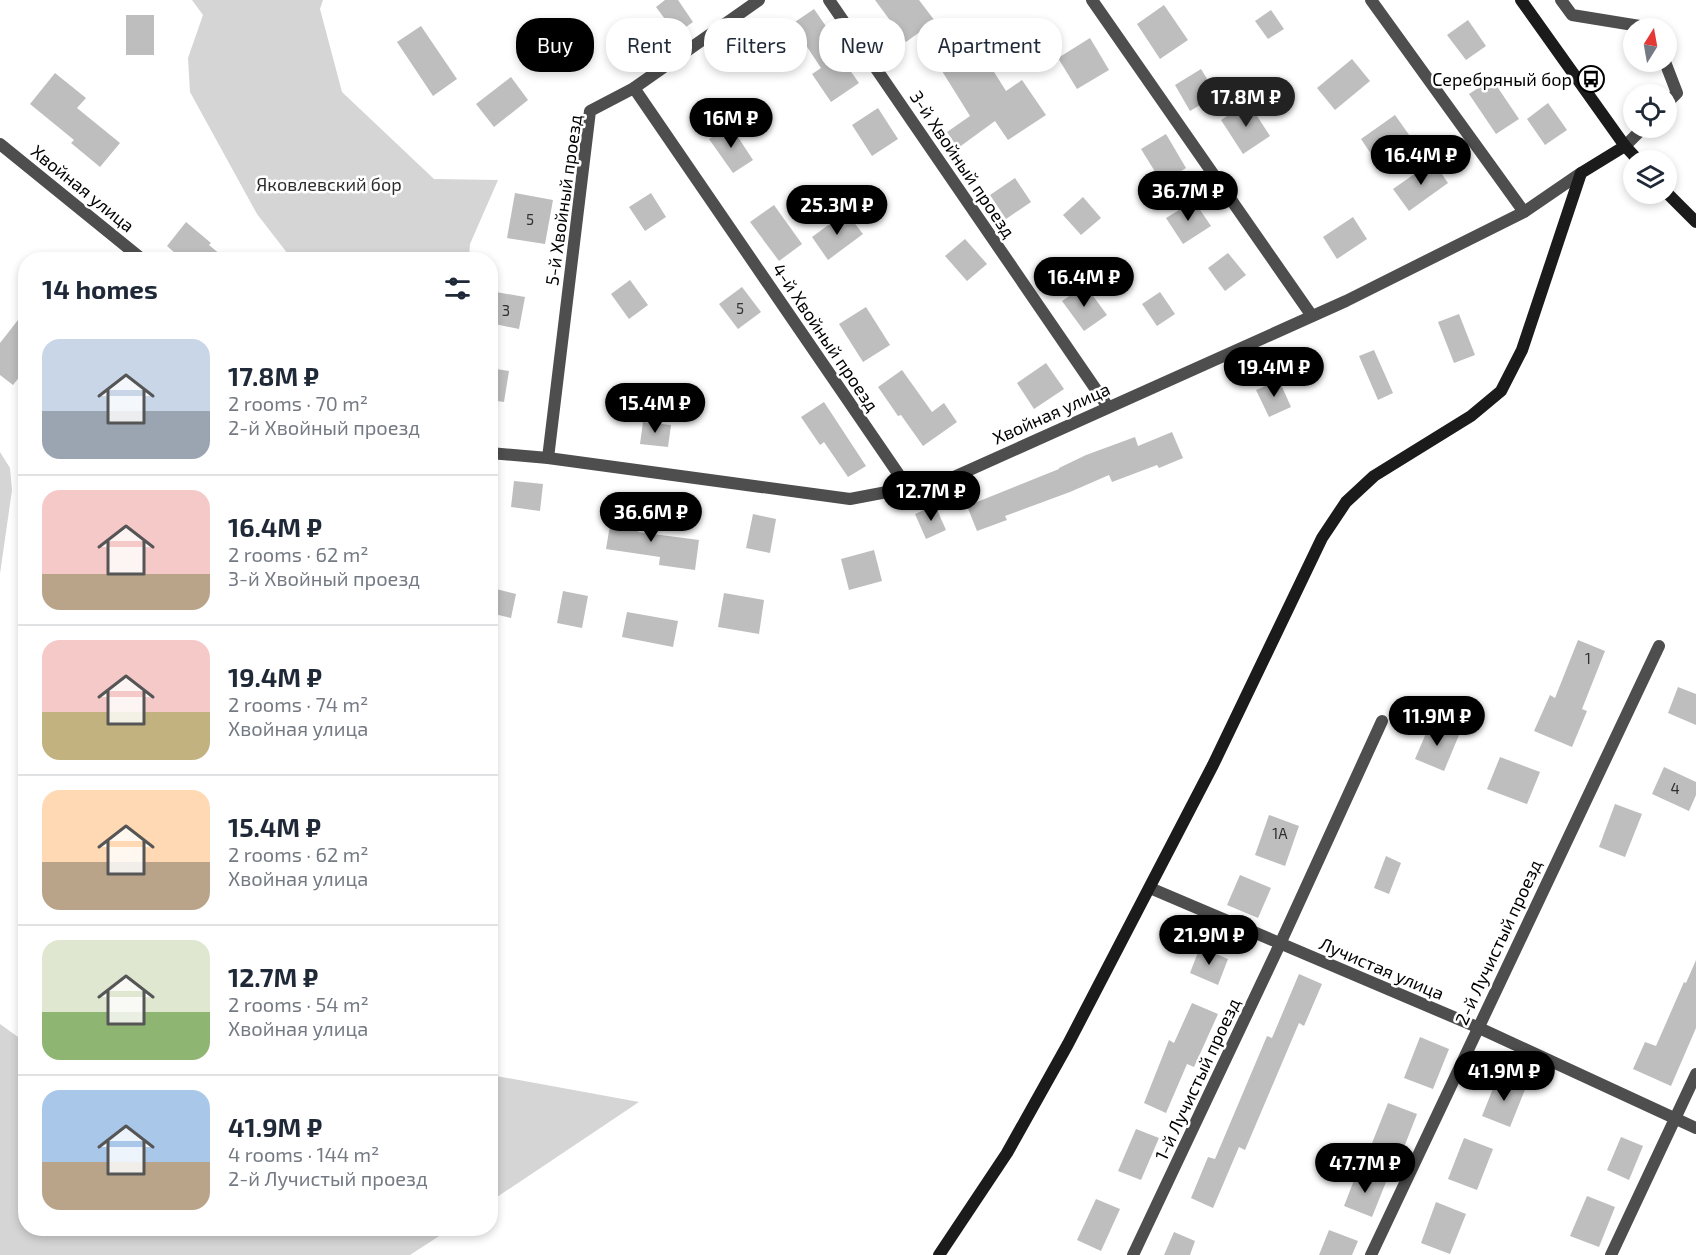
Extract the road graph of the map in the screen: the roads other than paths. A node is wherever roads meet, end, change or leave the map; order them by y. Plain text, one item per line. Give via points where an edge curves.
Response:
1 (759, 0) edge
2 (828, 0) edge
3 (1092, 0) edge
4 (1371, 0) edge
5 (1521, 0) edge
6 (1561, 0) edge
7 (1623, 23) edge
8 (634, 88) junction
9 (1633, 138) edge
10 (0, 144) edge
11 (1625, 146) junction
12 (1629, 150) edge
13 (1581, 173) junction
14 (1677, 203) edge
15 (1524, 212) junction
16 (1696, 222) edge
17 (133, 252) edge
18 (1312, 316) junction
19 (1108, 407) junction
20 (498, 454) edge
21 (548, 458) junction
22 (908, 488) junction
23 (1659, 646) dead end
24 (1382, 721) dead end
25 (1150, 888) junction
26 (1280, 944) junction
27 (1477, 1027) junction
28 (1696, 1074) edge
29 (1675, 1119) junction
30 (1696, 1128) edge
31 (939, 1255) edge
32 (1133, 1255) edge
33 (1371, 1255) edge
34 (1611, 1255) edge

1 - 8 street, 5-й Хвойный проезд
2 - 19 street, 3-й Хвойный проезд
3 - 18 street
4 - 15 street
5 - 11 street
6 - 7 street via 1572,15
8 - 21 street, 5-й Хвойный проезд via 590,111
8 - 22 street, 4-й Хвойный проезд
9 - 11 street
10 - 17 street, Хвойная улица
11 - 12 street
11 - 13 street
13 - 15 street, Хвойная улица
13 - 25 street via 1522,350 1501,391 1471,416 1374,476 1346,502 1322,538 1214,765
14 - 16 street
15 - 18 street, Хвойная улица
18 - 19 street, Хвойная улица
19 - 22 street, Хвойная улица via 945,481
20 - 21 street, Хвойная улица
21 - 22 street, Хвойная улица via 850,499
23 - 27 street, 2-й Лучистый проезд
24 - 26 street, 1-й Лучистый проезд
25 - 26 street, Лучистая улица
25 - 31 street via 1006,1153
26 - 27 street, Лучистая улица
26 - 32 street, 1-й Лучистый проезд
27 - 29 street, Лучистая улица
27 - 33 street, 2-й Лучистый проезд
28 - 29 street
29 - 30 street, Лучистая улица
29 - 34 street

